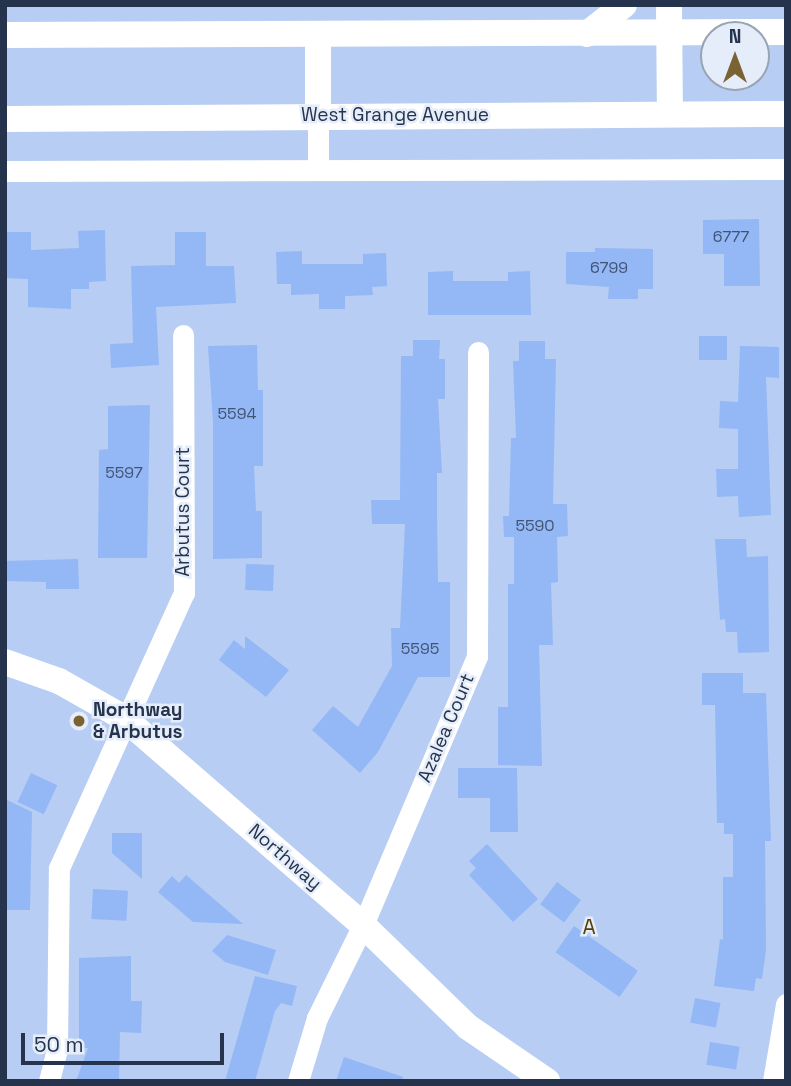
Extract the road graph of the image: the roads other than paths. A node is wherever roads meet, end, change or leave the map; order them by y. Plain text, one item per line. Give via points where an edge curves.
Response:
1 (624, 5) edge
2 (669, 5) edge
3 (669, 32) junction
4 (786, 32) edge
5 (587, 34) junction
6 (5, 35) edge
7 (318, 35) junction
8 (670, 114) junction
9 (786, 114) edge
10 (317, 116) junction
11 (5, 119) edge
12 (786, 169) edge
13 (318, 170) junction
14 (5, 171) edge
15 (183, 335) dead end
16 (478, 352) dead end
17 (5, 662) edge
18 (124, 718) junction
19 (363, 925) junction
20 (786, 1004) edge
21 (49, 1081) edge
22 (298, 1081) edge
23 (547, 1081) edge
24 (773, 1081) edge

1 - 5 street
2 - 3 street
3 - 4 street
3 - 5 street
3 - 8 street
5 - 7 street
6 - 7 street
7 - 10 street
8 - 9 street, West Grange Avenue
8 - 10 street, West Grange Avenue
10 - 11 street, West Grange Avenue
10 - 13 street
12 - 13 street
13 - 14 street
15 - 18 street, Arbutus Court via 184,593
16 - 19 street, Azalea Court via 477,656
17 - 18 street, Northway via 59,681
18 - 19 street, Northway
18 - 21 street, Arbutus Court via 60,868 57,1050
19 - 22 street, Azalea Court via 317,1018
19 - 23 street, Northway via 468,1027
20 - 24 street

